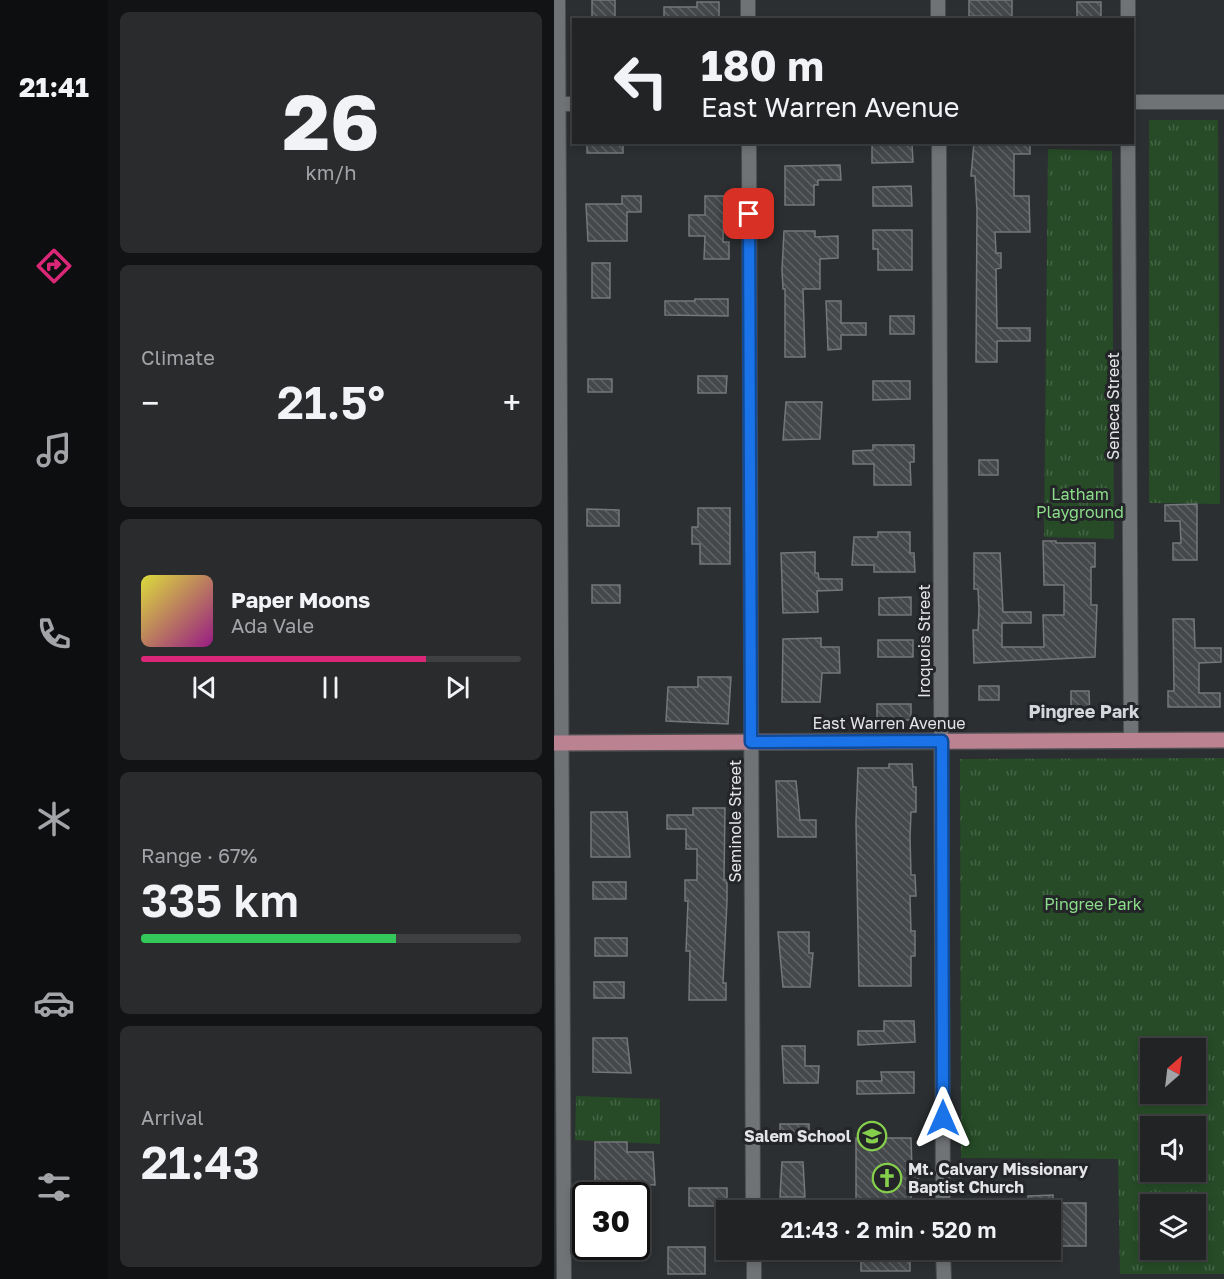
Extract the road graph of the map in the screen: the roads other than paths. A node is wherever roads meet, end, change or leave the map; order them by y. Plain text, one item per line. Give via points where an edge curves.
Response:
1 (558, 0) edge
2 (748, 0) edge
3 (938, 0) edge
4 (1128, 0) edge
5 (748, 18) edge
6 (938, 18) edge
7 (1128, 18) edge
8 (1134, 102) edge
9 (1224, 102) edge
10 (558, 104) junction
11 (572, 104) edge
12 (749, 144) edge
13 (939, 144) edge
14 (1128, 144) edge
15 (1224, 740) edge
16 (942, 741) junction
17 (1131, 741) junction
18 (751, 742) junction
19 (558, 743) edge
20 (558, 1111) edge
21 (754, 1200) edge
22 (943, 1200) edge
23 (754, 1260) edge
24 (944, 1260) edge
25 (564, 1279) edge
26 (754, 1279) edge
27 (944, 1279) edge

1 - 10 street
2 - 5 street
3 - 6 street
4 - 7 street
8 - 9 street
10 - 11 street
10 - 19 street
12 - 18 street, Seminole Street
13 - 16 street, Iroquois Street
14 - 17 street, Seneca Street
15 - 17 main road, East Warren Avenue
16 - 17 main road, East Warren Avenue
16 - 18 main road, East Warren Avenue
16 - 22 street, Iroquois Street
18 - 19 main road, East Warren Avenue
18 - 21 street, Seminole Street
19 - 20 street
20 - 25 street
23 - 26 street
24 - 27 street

